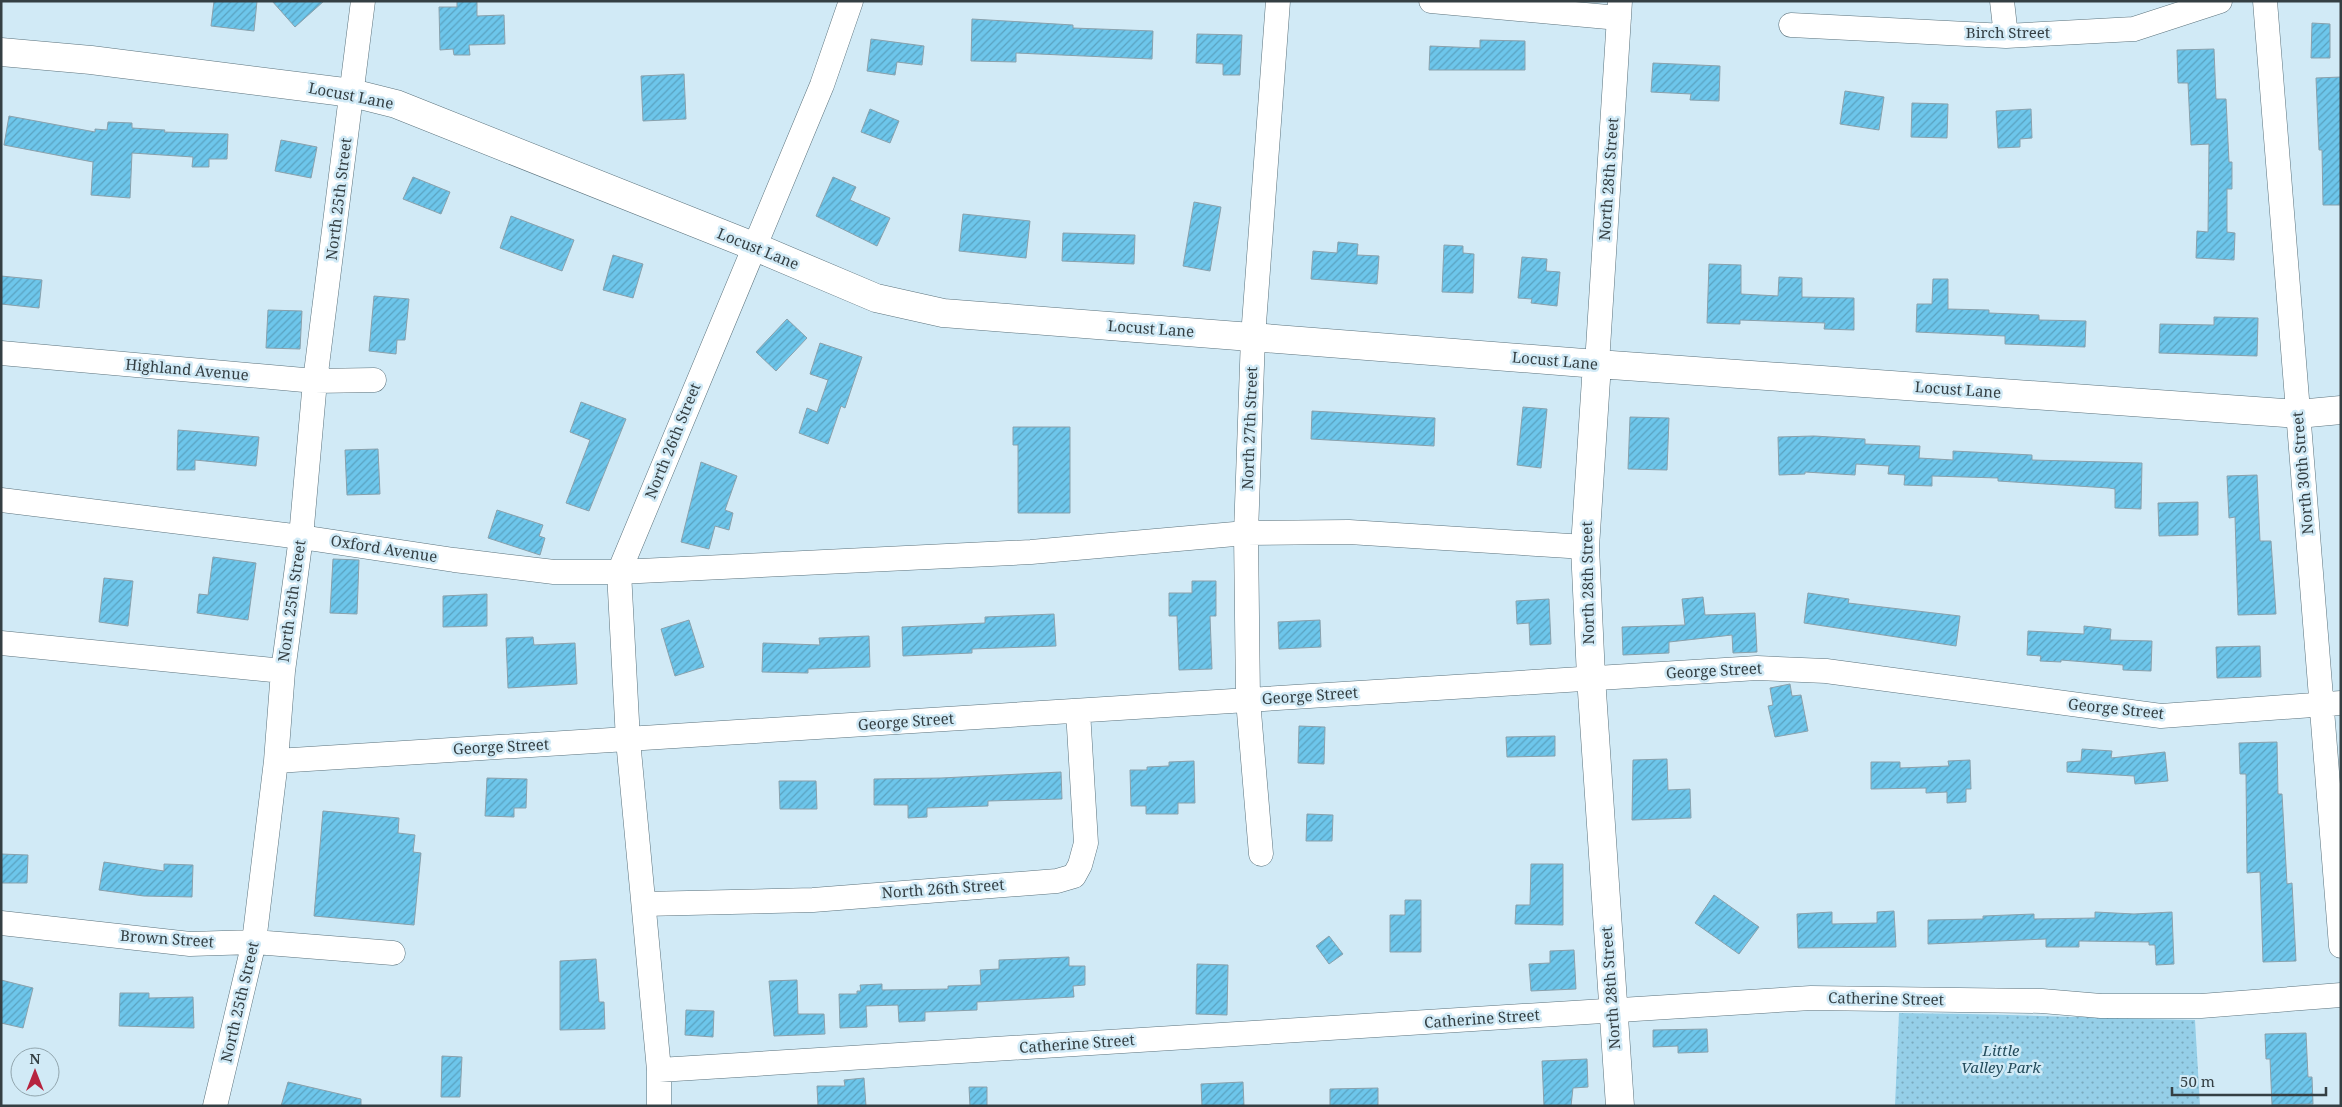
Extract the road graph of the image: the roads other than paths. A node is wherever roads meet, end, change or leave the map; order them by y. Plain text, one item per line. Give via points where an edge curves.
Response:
1 (363, 1) edge
2 (851, 1) edge
3 (1278, 1) edge
4 (1432, 1) edge
5 (2002, 1) edge
6 (2220, 1) edge
7 (2265, 1) edge
8 (1620, 10) edge
9 (1791, 25) dead end
10 (2006, 36) junction
11 (1, 52) edge
12 (352, 93) junction
13 (753, 246) junction
14 (1253, 337) junction
15 (1, 353) edge
16 (1597, 364) junction
17 (374, 380) dead end
18 (315, 381) junction
19 (2341, 410) edge
20 (2298, 414) junction
21 (1, 500) edge
22 (1246, 533) junction
23 (301, 537) junction
24 (1585, 547) junction
25 (619, 572) junction
26 (1, 644) edge
27 (282, 671) junction
28 (1590, 678) junction
29 (1248, 700) junction
30 (2331, 703) edge
31 (1078, 711) junction
32 (628, 740) junction
33 (276, 761) junction
34 (1261, 854) dead end
35 (644, 904) junction
36 (1, 923) edge
37 (254, 942) junction
38 (2341, 946) edge
39 (393, 954) dead end
40 (2341, 995) edge
41 (1613, 1010) junction
42 (659, 1070) junction
43 (215, 1106) edge
44 (659, 1106) edge
45 (1620, 1106) edge

1 - 12 street, North 25th Street
2 - 13 street, North 26th Street via 822,84
3 - 14 street, North 27th Street
4 - 8 street
5 - 10 street
6 - 10 street, Birch Street via 2134,29
7 - 20 street, North 30th Street
8 - 16 street, North 28th Street
9 - 10 street, Birch Street
11 - 12 street, Locust Lane
12 - 13 street, Locust Lane via 396,104
12 - 18 street, North 25th Street
13 - 14 street, Locust Lane via 876,298 943,313
13 - 25 street, North 26th Street
14 - 16 street, Locust Lane
14 - 22 street, North 27th Street
15 - 18 street, Highland Avenue
16 - 20 street, Locust Lane
16 - 24 street, North 28th Street
17 - 18 street, Highland Avenue
18 - 23 street, North 25th Street
19 - 20 street, Locust Lane
20 - 30 street, North 30th Street
21 - 23 street, Oxford Avenue
22 - 24 street via 1349,532
22 - 25 street via 1031,552
22 - 29 street, North 27th Street
23 - 25 street, Oxford Avenue via 554,572
23 - 27 street, North 25th Street
24 - 28 street, North 28th Street
25 - 32 street, North 26th Street
26 - 27 street
27 - 33 street, North 25th Street
28 - 29 street, George Street
28 - 30 street, George Street via 1757,668 1826,671 2161,716
28 - 41 street, North 28th Street
29 - 31 street, George Street
29 - 34 street, North 27th Street
30 - 38 street, North 30th Street
31 - 32 street, George Street
31 - 35 street, North 26th Street via 1086,843 1074,876 1057,881 813,900
32 - 33 street, George Street
32 - 35 street, North 26th Street
33 - 37 street, North 25th Street
35 - 42 street, North 26th Street
36 - 37 street, Brown Street via 190,944
37 - 39 street, Brown Street
37 - 43 street, North 25th Street
40 - 41 street, Catherine Street via 2200,1006 1811,998
41 - 42 street, Catherine Street
41 - 45 street, North 28th Street
42 - 44 street

